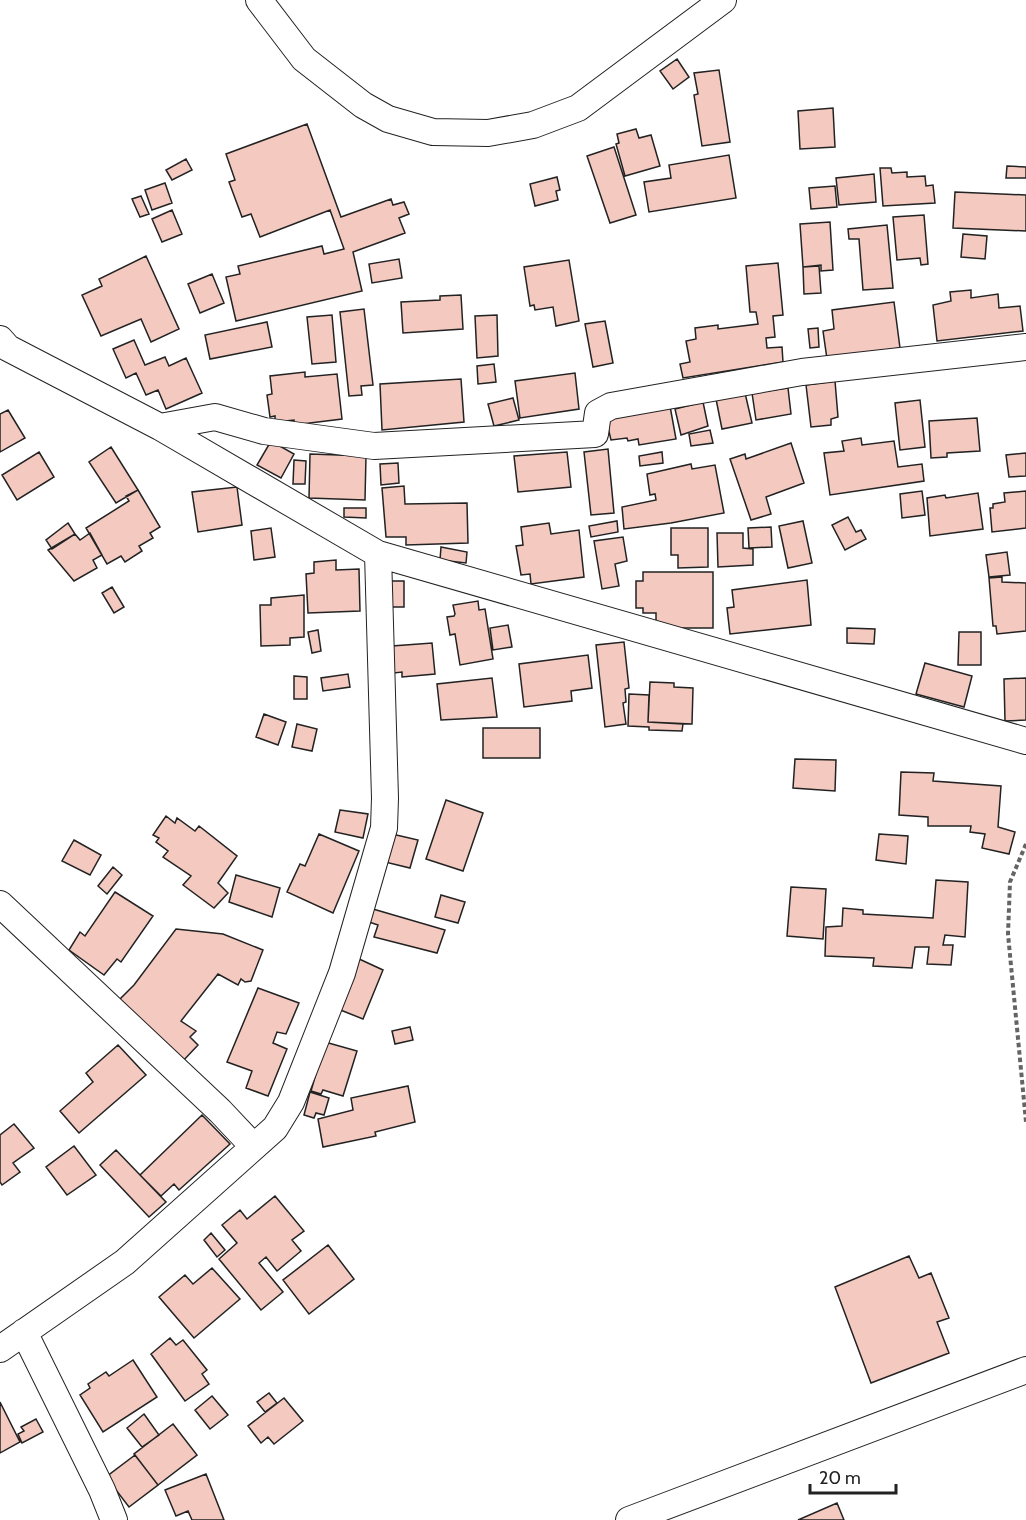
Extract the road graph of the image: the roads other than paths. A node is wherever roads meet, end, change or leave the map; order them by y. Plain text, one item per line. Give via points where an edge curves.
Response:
1 (259, 0) edge
2 (723, 0) edge
3 (0, 339) edge
4 (1026, 347) edge
5 (160, 427) junction
6 (378, 554) junction
7 (1026, 741) edge
8 (0, 904) edge
9 (253, 1146) junction
10 (24, 1332) junction
11 (0, 1348) edge
12 (1026, 1370) edge
13 (114, 1520) edge
14 (629, 1520) edge

1 - 2 street via 304,59 363,105 388,119 433,132 488,133 533,125 578,108
3 - 5 street via 8,348
4 - 5 street via 802,372 611,406 598,413 595,434 374,446 264,431 215,417
5 - 6 street
6 - 7 street
6 - 9 street via 384,828 342,973 291,1102 275,1128
8 - 9 street
9 - 10 street via 125,1262
10 - 11 street
10 - 13 street
12 - 14 street

